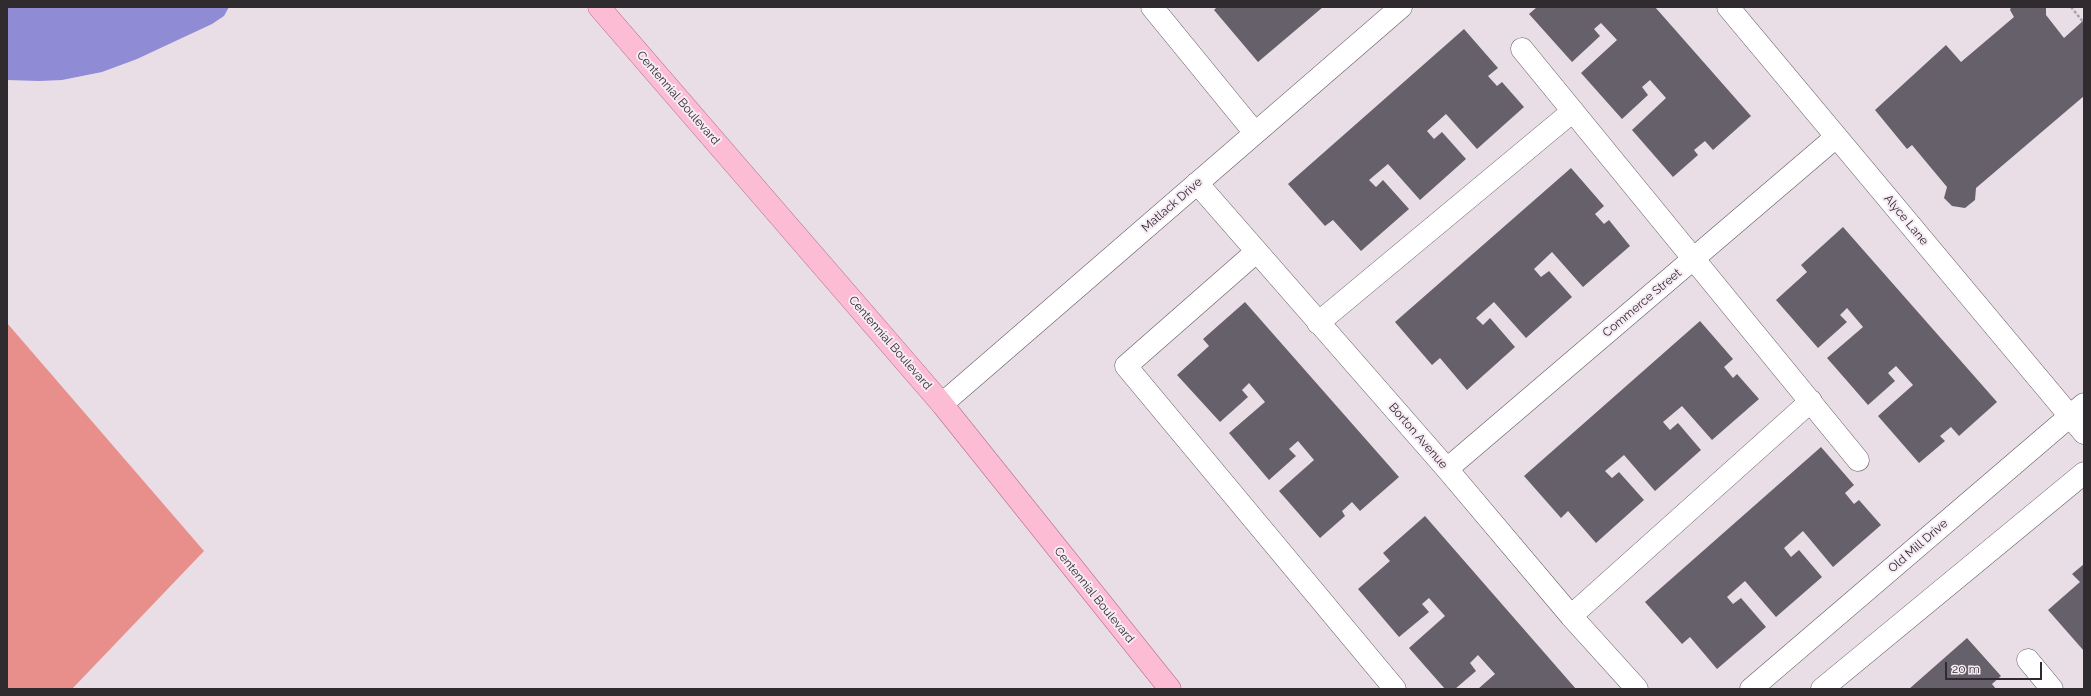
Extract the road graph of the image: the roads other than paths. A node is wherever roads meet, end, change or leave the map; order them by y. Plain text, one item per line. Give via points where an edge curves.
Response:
1 (599, 7) edge
2 (1152, 7) edge
3 (1401, 7) edge
4 (1728, 7) edge
5 (1522, 49) dead end
6 (1573, 111) junction
7 (1255, 134) junction
8 (1836, 137) junction
9 (1197, 183) junction
10 (1256, 252) junction
11 (1694, 258) junction
12 (1318, 322) junction
13 (1811, 401) junction
14 (942, 404) junction
15 (2077, 410) edge
16 (2084, 433) edge
17 (1858, 460) dead end
18 (1447, 469) junction
19 (2084, 473) edge
20 (1571, 616) junction
21 (2028, 660) dead end
22 (1626, 685) edge
23 (1170, 689) edge
24 (1395, 689) edge
25 (1751, 689) edge
26 (1822, 689) edge
27 (2052, 689) edge

1 - 14 main road, Centennial Boulevard
2 - 7 street
3 - 7 street, Matlack Drive
4 - 8 street, Alyce Lane
5 - 6 street
6 - 11 street
6 - 12 street
7 - 9 street, Matlack Drive
8 - 11 street, Commerce Street
8 - 15 street, Alyce Lane
9 - 10 street, Borton Avenue
9 - 14 street, Matlack Drive
10 - 12 street, Borton Avenue
10 - 24 street via 1126,366
11 - 13 street
11 - 18 street, Commerce Street
12 - 18 street, Borton Avenue
13 - 17 street
13 - 20 street
14 - 23 main road, Centennial Boulevard
15 - 16 street, Alyce Lane
15 - 25 street, Old Mill Drive
18 - 20 street, Borton Avenue
19 - 26 street
20 - 22 street, Borton Avenue
21 - 27 street

